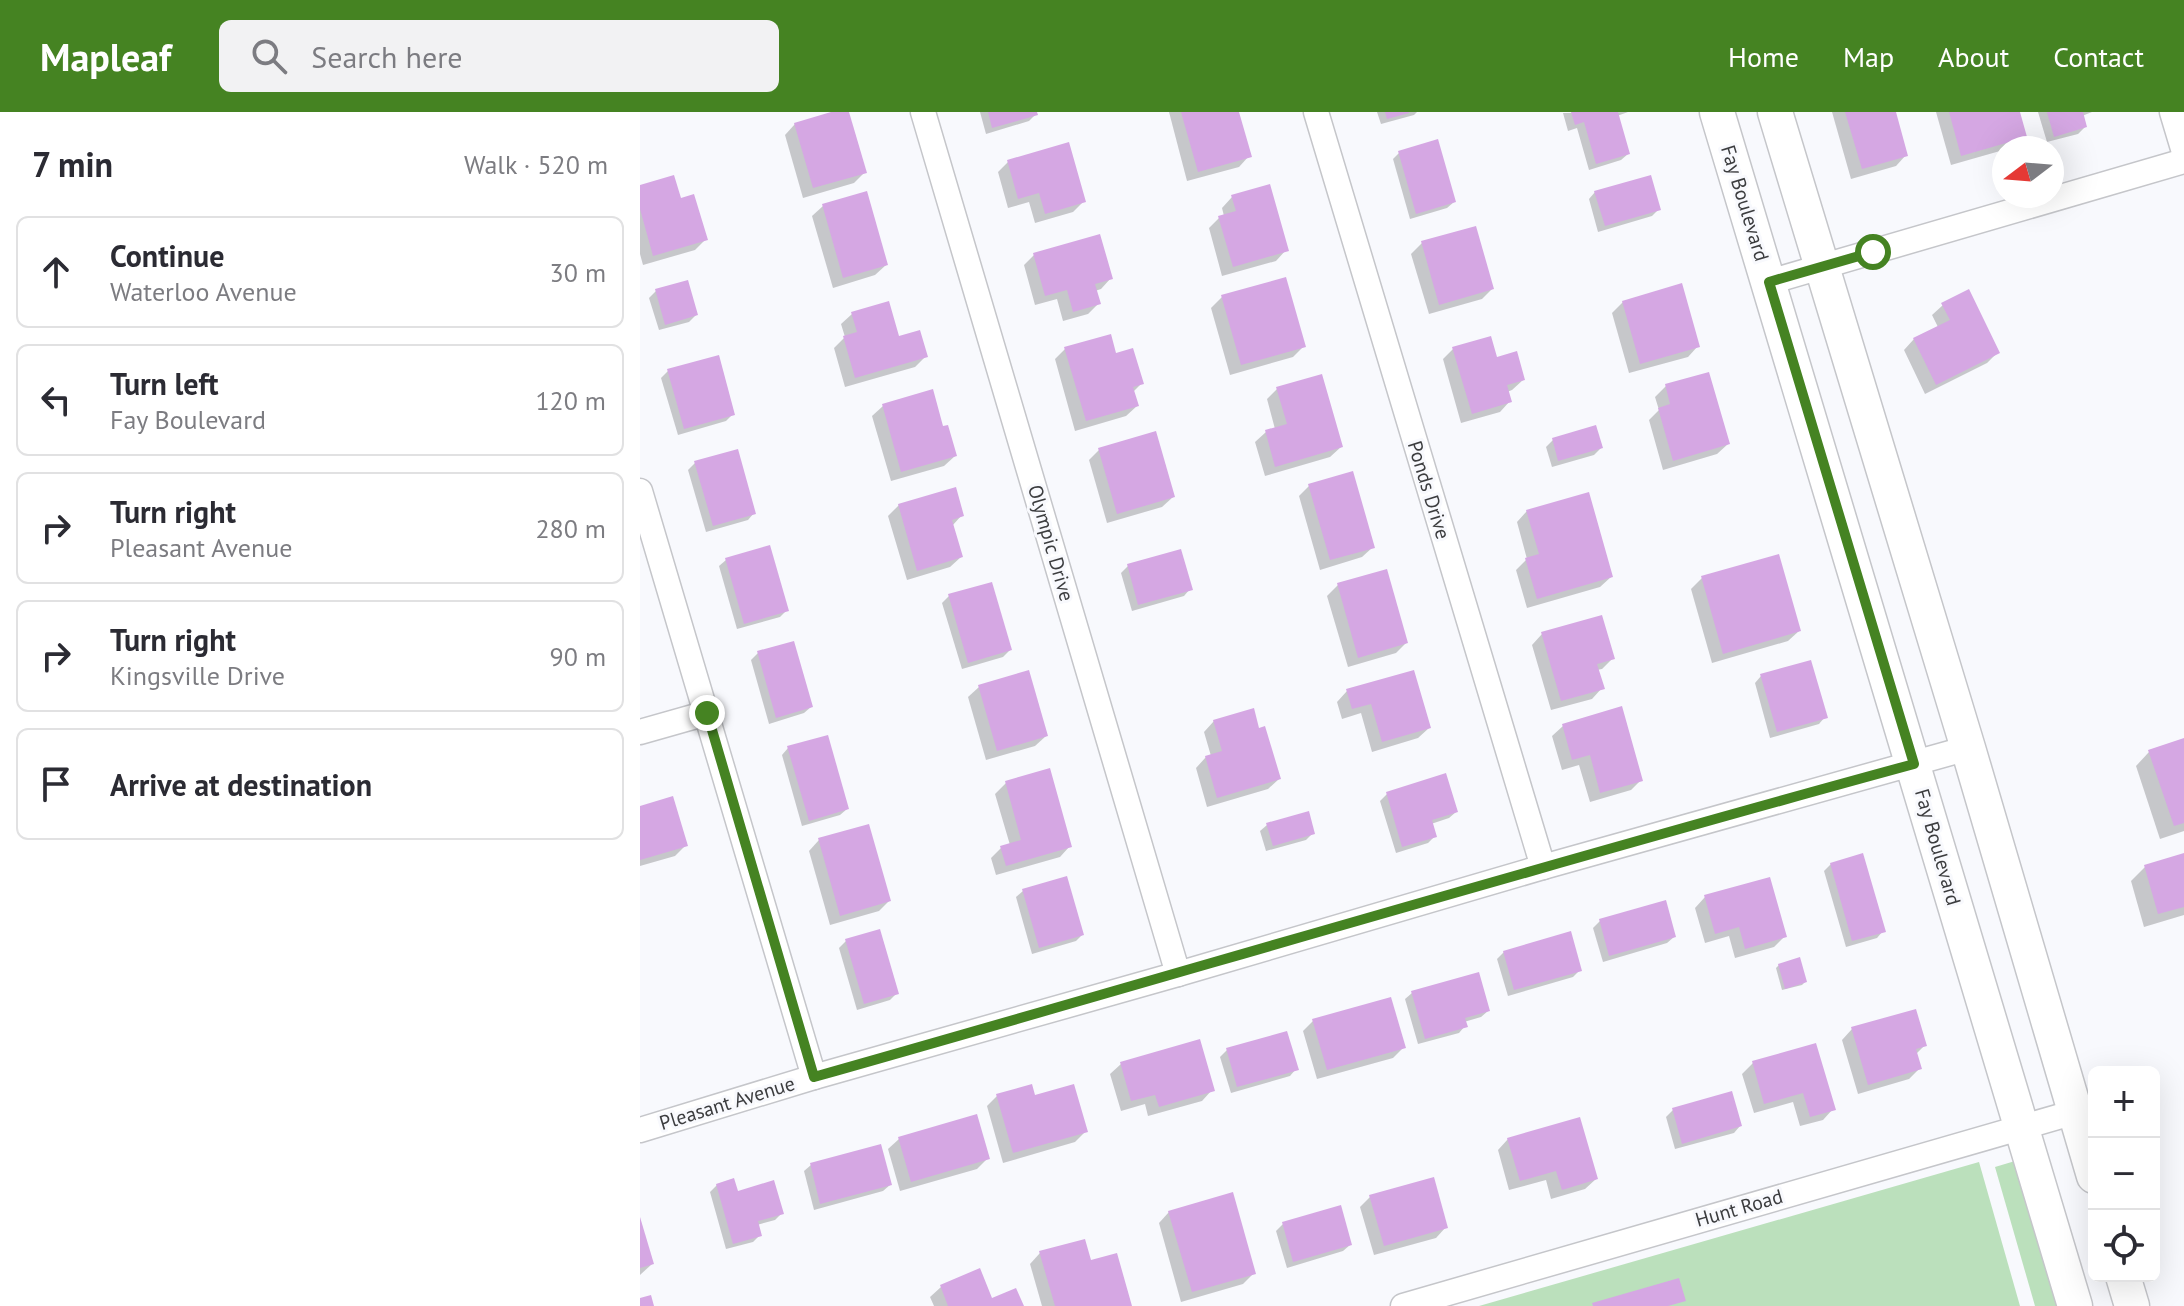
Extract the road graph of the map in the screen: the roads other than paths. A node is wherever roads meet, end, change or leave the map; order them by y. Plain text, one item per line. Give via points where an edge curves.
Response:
1 (923, 112) edge
2 (1316, 112) edge
3 (1717, 112) edge
4 (1775, 112) edge
5 (2172, 112) edge
6 (2184, 152) edge
7 (2184, 161) edge
8 (1822, 267) junction
9 (1769, 282) junction
10 (640, 491) edge
11 (707, 713) junction
12 (640, 732) edge
13 (1968, 748) junction
14 (1914, 764) junction
15 (1543, 867) junction
16 (1178, 974) junction
17 (814, 1077) junction
18 (2075, 1112) junction
19 (2021, 1127) junction
20 (640, 1130) edge
21 (2088, 1156) edge
22 (2125, 1282) edge
23 (1403, 1306) edge
24 (2075, 1306) edge
25 (2132, 1306) edge

1 - 16 street, Olympic Drive
2 - 15 street, Ponds Drive
3 - 9 main road, Fay Boulevard
4 - 8 main road
5 - 6 street
7 - 8 street
8 - 9 street
8 - 13 main road
9 - 14 main road, Fay Boulevard
10 - 11 street
11 - 12 street
11 - 17 street
13 - 14 street, Pleasant Avenue
13 - 18 main road
14 - 15 street, Pleasant Avenue
14 - 19 main road, Fay Boulevard
15 - 16 street, Pleasant Avenue
16 - 17 street, Pleasant Avenue
17 - 20 street, Pleasant Avenue
18 - 19 street, Hunt Road
18 - 21 main road
19 - 23 street, Hunt Road
19 - 24 main road, Fay Boulevard
22 - 25 main road

